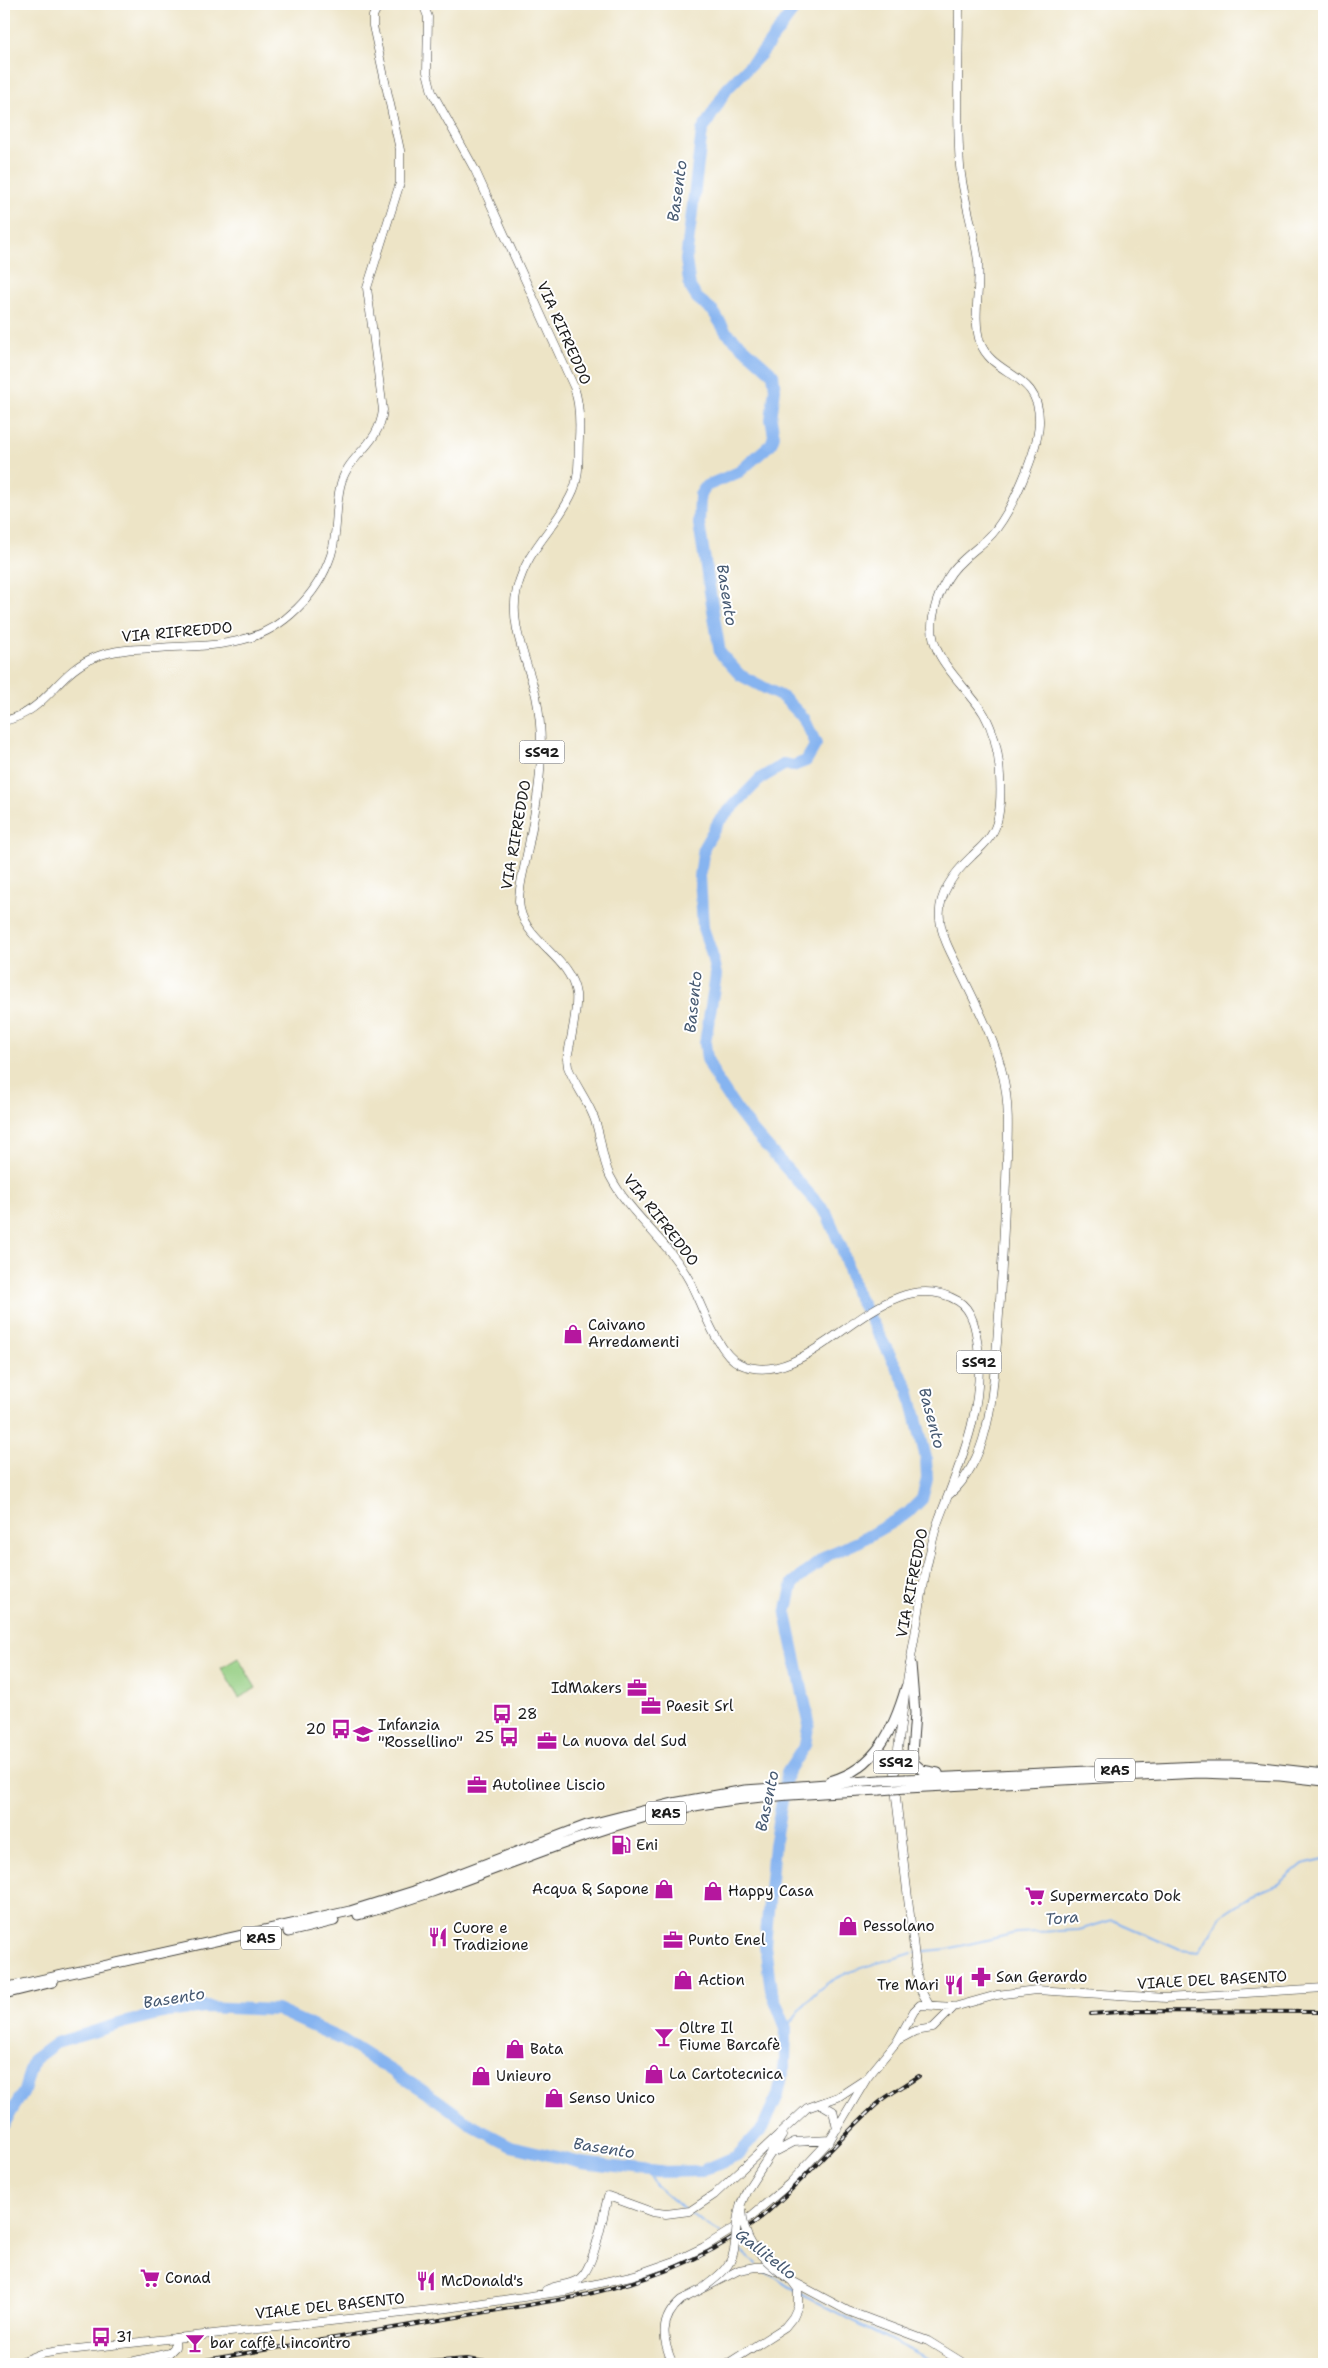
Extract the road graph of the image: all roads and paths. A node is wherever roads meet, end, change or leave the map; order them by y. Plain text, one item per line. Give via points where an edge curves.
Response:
1 (378, 4) edge
2 (422, 4) edge
3 (959, 4) edge
4 (4, 721) edge
5 (950, 1494) junction
6 (911, 1664) junction
7 (906, 1687) junction
8 (1046, 1773) junction
9 (1324, 1774) edge
10 (1324, 1781) edge
11 (880, 1785) junction
12 (815, 1789) junction
13 (746, 1794) junction
14 (511, 1858) junction
15 (4, 1988) edge
16 (920, 1988) junction
17 (1324, 1988) edge
18 (4, 1994) edge
19 (932, 2006) junction
20 (954, 2007) junction
21 (914, 2012) junction
22 (938, 2022) junction
23 (922, 2030) junction
24 (898, 2040) junction
25 (867, 2078) junction
26 (821, 2104) junction
27 (787, 2128) junction
28 (837, 2129) junction
29 (830, 2140) junction
30 (770, 2156) junction
31 (741, 2204) junction
32 (781, 2273) junction
33 (585, 2275) junction
34 (792, 2281) junction
35 (602, 2284) junction
36 (703, 2288) junction
37 (540, 2293) junction
38 (175, 2338) junction
39 (16, 2364) edge
40 (122, 2364) edge
41 (673, 2364) edge
42 (727, 2364) edge
43 (965, 2364) edge

1 - 4 main road, VIA RIFREDDO via 373,26 401,166 396,199 367,288 383,410 380,427 344,474 335,540 326,569 309,596 265,631 234,642 97,656 70,670 28,713
2 - 5 main road, VIA RIFREDDO / SS92 via 428,17 427,72 432,92 475,170 578,404 580,424 575,485 526,561 515,608 536,696 542,742 541,778 519,907 528,929 560,960 573,982 576,1007 568,1067 593,1114 610,1177 686,1273 720,1344 731,1358 763,1369 785,1365 892,1299 922,1292 941,1293 960,1302 970,1313 977,1334 978,1400
3 - 5 main road via 958,139 978,261 978,333 985,352 992,360 1028,387 1035,398 1039,424 1033,452 1004,518 988,539 950,574 932,618 939,653 984,715 998,752 1000,799 994,831 951,881 943,897 940,921 997,1055 1005,1083 1007,1113 1002,1285 990,1407 986,1430 976,1455
5 - 6 main road, VIA RIFREDDO / SS92 via 934,1534
6 - 7 main road, SS92
6 - 8 highway via 915,1713 911,1747 917,1766 930,1773 1012,1769
7 - 12 highway via 893,1728 877,1751 863,1764
7 - 16 main road, SS92 via 895,1772 896,1797
8 - 9 highway, RA5 via 1226,1766 1282,1768
8 - 11 highway, RA5, bridge
10 - 11 highway, RA5, bridge via 1200,1773
11 - 12 highway, RA5
12 - 13 highway, RA5
13 - 14 highway, RA5 via 648,1817
13 - 14 highway, RA5 via 673,1803 588,1825
14 - 15 highway, RA5 via 350,1912
14 - 18 highway, RA5 via 430,1892 311,1928
16 - 19 main road, SS92
16 - 21 main road, SS92
17 - 20 main road, VIALE DEL BASENTO via 1166,1998 1036,1990 997,1995
19 - 20 main road
19 - 21 main road via 924,2004
19 - 22 main road via 938,2014
20 - 22 main road
21 - 23 main road via 915,2025
21 - 24 main road, VIALE DEL BASENTO
22 - 23 main road via 930,2030
23 - 24 main road
24 - 25 main road, VIALE DEL BASENTO
25 - 26 main road, VIALE DEL BASENTO
25 - 28 main road, VIALE DEL BASENTO
26 - 27 main road, VIALE DEL BASENTO via 807,2108
26 - 28 main road via 832,2111
27 - 30 main road
27 - 33 main road via 714,2195 690,2210 666,2214 652,2212 608,2196
28 - 29 main road, VIALE DEL BASENTO
29 - 30 main road via 794,2142
29 - 35 main road, VIALE DEL BASENTO, bridge via 789,2184 744,2222 704,2247 656,2268
30 - 31 main road
31 - 32 main road, bridge via 743,2225 750,2245
31 - 36 main road, bridge via 731,2259 722,2273
32 - 34 main road
32 - 36 main road, bridge via 765,2268 747,2268
33 - 35 main road via 587,2281
33 - 37 main road via 575,2282
34 - 42 main road via 798,2289 798,2306 793,2318 785,2327
34 - 43 main road via 833,2304 928,2341
35 - 37 main road, VIALE DEL BASENTO
36 - 41 main road via 681,2300 668,2316 665,2338
37 - 38 main road, VIALE DEL BASENTO via 448,2308
38 - 39 main road, VIALE DEL BASENTO via 59,2351
38 - 40 main road via 175,2347 169,2353

